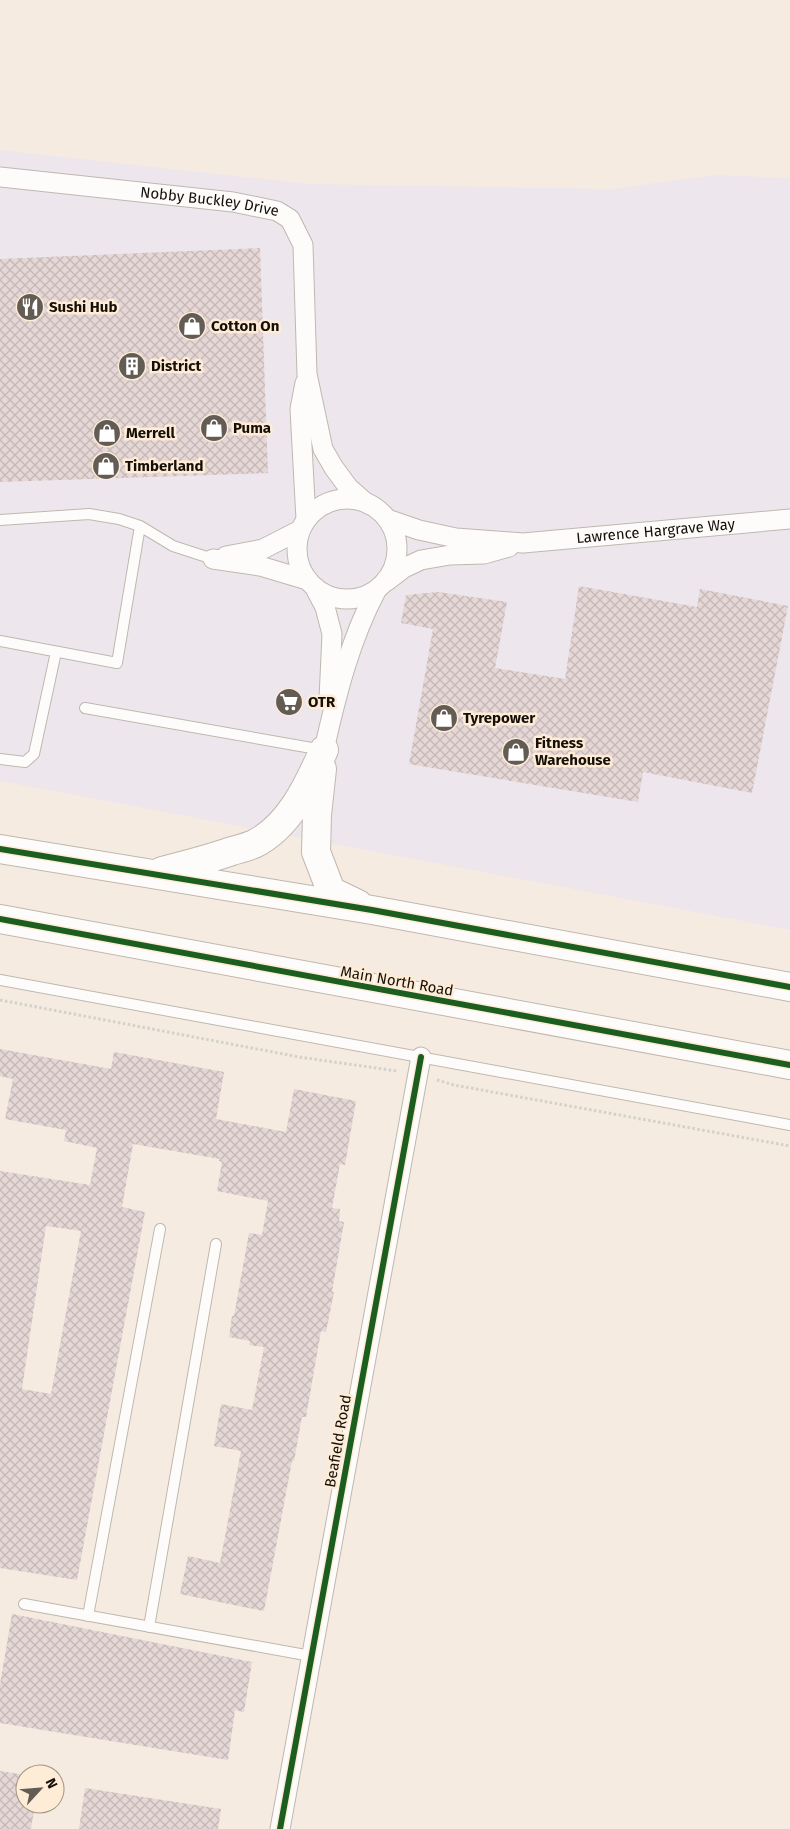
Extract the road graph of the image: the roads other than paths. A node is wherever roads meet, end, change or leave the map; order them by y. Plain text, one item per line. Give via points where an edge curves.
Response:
1 (0, 177) edge
2 (307, 374) junction
3 (365, 502) junction
4 (387, 519) junction
5 (0, 520) edge
6 (790, 520) edge
7 (303, 525) junction
8 (140, 526) junction
9 (522, 543) junction
10 (213, 559) junction
11 (311, 585) junction
12 (380, 587) junction
13 (0, 641) edge
14 (56, 652) junction
15 (85, 708) dead end
16 (325, 744) junction
17 (0, 759) edge
18 (0, 849) edge
19 (151, 874) junction
20 (372, 910) junction
21 (0, 919) edge
22 (0, 980) edge
23 (790, 987) edge
24 (421, 1057) junction
25 (790, 1065) edge
26 (790, 1125) edge
27 (160, 1228) dead end
28 (216, 1244) dead end
29 (24, 1604) dead end
30 (88, 1616) junction
31 (149, 1627) junction
32 (311, 1656) junction
33 (280, 1829) edge

1 - 2 street, Nobby Buckley Drive via 234,202 276,211 290,219 302,245
2 - 3 street, Nobby Buckley Drive via 323,449 348,487
2 - 7 street, Nobby Buckley Drive via 300,409
3 - 4 street
3 - 7 street via 339,499 326,502
4 - 9 street, Lawrence Hargrave Way via 456,538
4 - 12 street via 394,531 396,559 392,572
5 - 8 lane via 89,514
6 - 9 street, Lawrence Hargrave Way
7 - 10 street via 263,549
7 - 11 street via 296,543 296,556
8 - 10 lane via 173,546
8 - 14 lane via 118,663
9 - 12 street, Lawrence Hargrave Way via 484,554 450,554 421,560 404,568
10 - 11 street via 260,566
11 - 12 street via 340,600 365,597
11 - 16 street via 325,607 332,634
12 - 16 street via 364,613
13 - 14 lane
14 - 17 lane via 34,754 25,762
15 - 16 lane
16 - 19 highway via 308,784 287,816 273,830 254,843
16 - 20 highway via 316,852 331,891
18 - 19 highway
19 - 20 highway
20 - 23 highway
21 - 25 highway, Main North Road
22 - 24 lane
24 - 26 lane
24 - 32 street, Beafield Road
27 - 30 lane
28 - 31 lane
29 - 30 lane
30 - 31 lane
31 - 32 lane
32 - 33 street, Beafield Road

